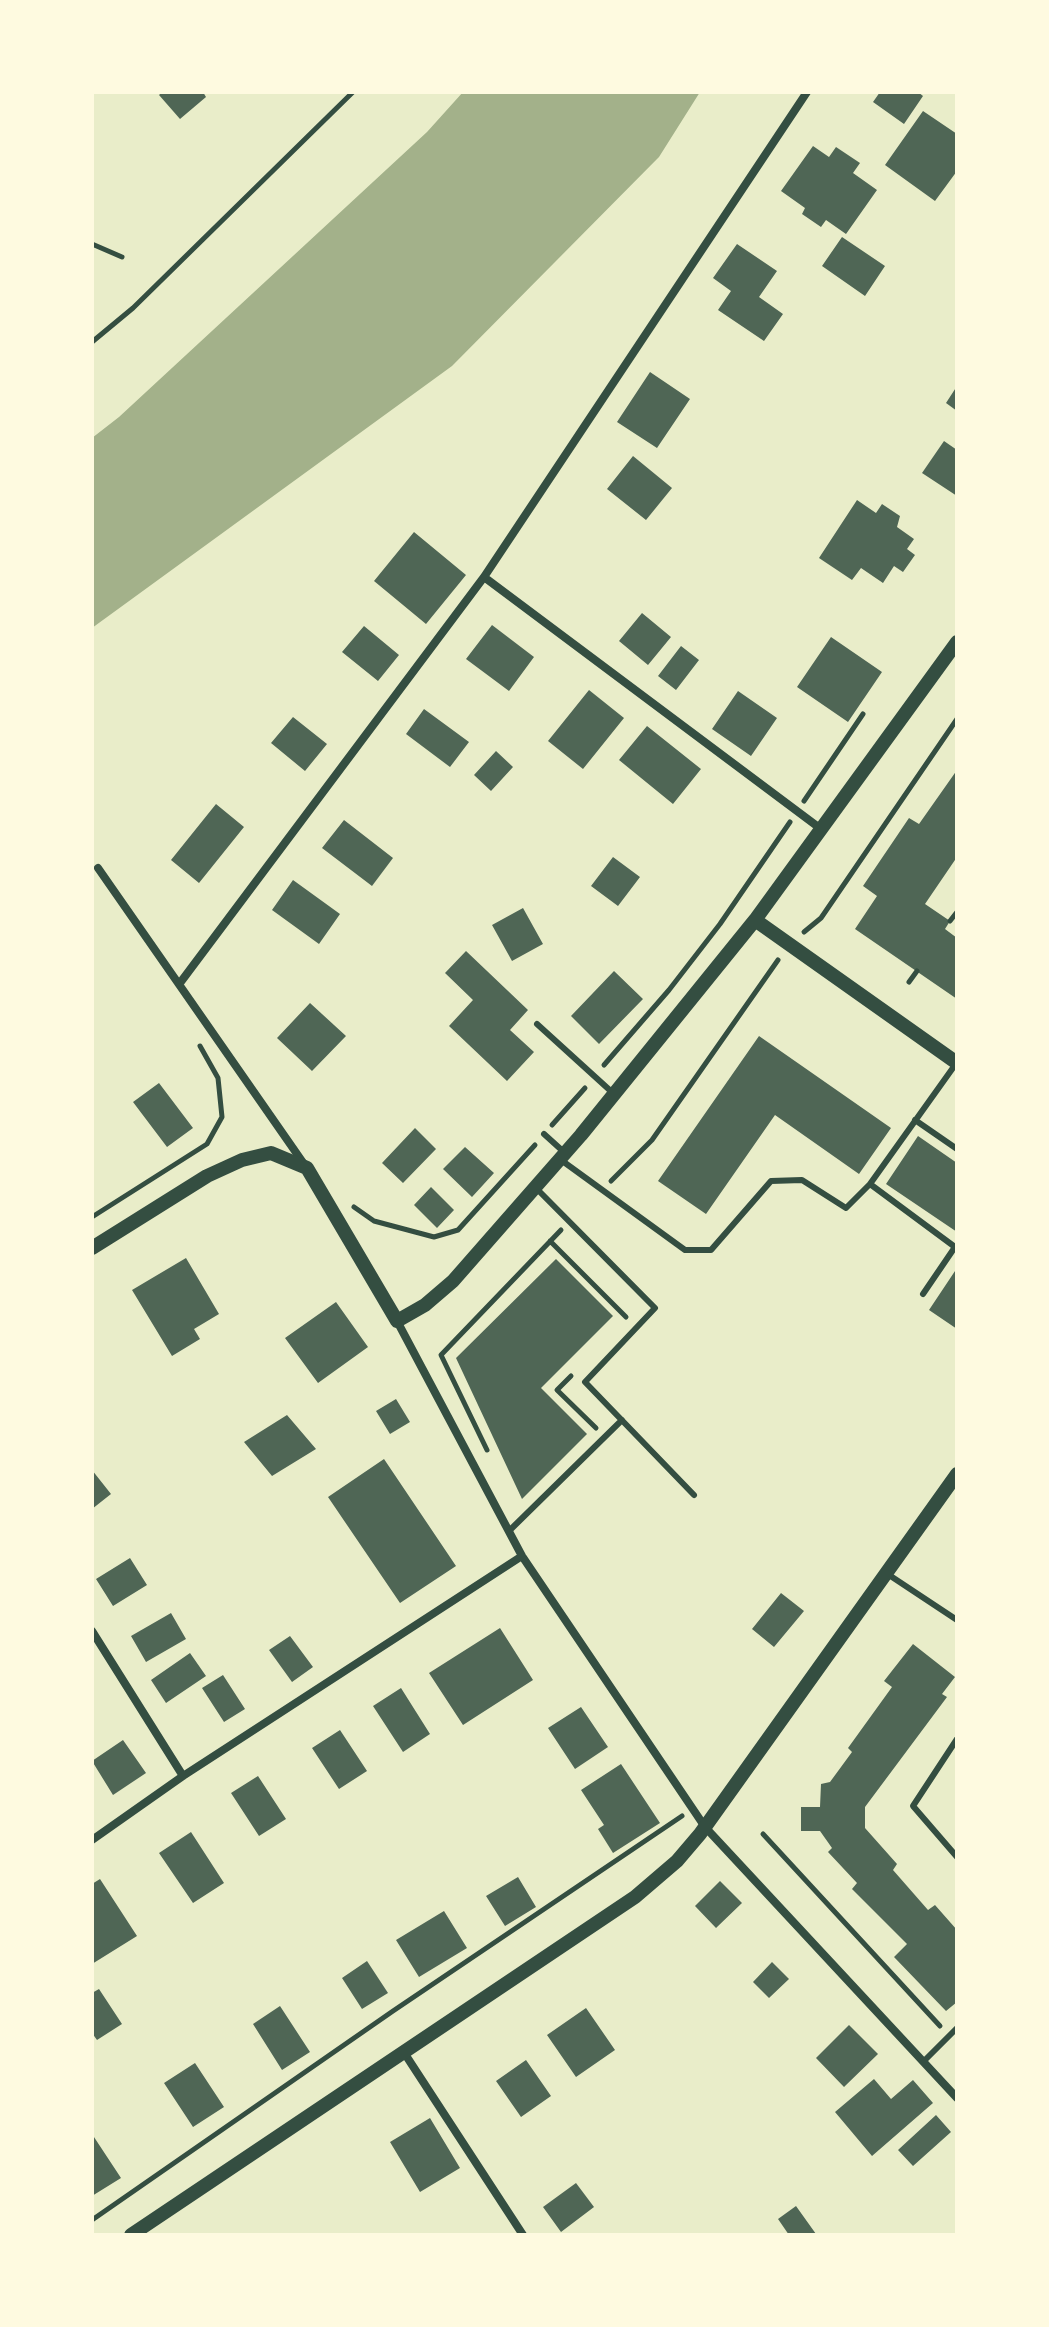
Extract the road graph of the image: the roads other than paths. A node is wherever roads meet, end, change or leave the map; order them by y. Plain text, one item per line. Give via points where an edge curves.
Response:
1 (807, 92) edge
2 (484, 577) junction
3 (957, 642) edge
4 (821, 829) junction
5 (95, 870) edge
6 (755, 920) junction
7 (180, 983) junction
8 (537, 1024) dead end
9 (957, 1063) edge
10 (614, 1094) junction
11 (915, 1120) junction
12 (544, 1134) road end
13 (957, 1149) edge
14 (562, 1156) junction
15 (307, 1168) junction
16 (870, 1184) junction
17 (535, 1187) junction
18 (92, 1248) edge
19 (923, 1294) dead end
20 (397, 1321) junction
21 (622, 1420) junction
22 (957, 1474) edge
23 (694, 1495) dead end
24 (509, 1531) junction
25 (522, 1556) junction
26 (886, 1573) junction
27 (957, 1620) edge
28 (92, 1631) edge
29 (957, 1739) edge
30 (183, 1776) junction
31 (705, 1827) junction
32 (92, 1840) edge
33 (957, 1857) edge
34 (957, 2028) edge
35 (403, 2051) junction
36 (923, 2062) junction
37 (957, 2098) edge
38 (131, 2235) edge
39 (523, 2235) edge

1 - 2 street
2 - 4 street
2 - 7 street
3 - 4 street
4 - 6 street
5 - 7 street
6 - 9 street
6 - 10 street
7 - 15 street
8 - 10 lane
9 - 11 lane
10 - 14 street
11 - 13 lane
11 - 16 lane
12 - 14 lane
14 - 16 lane via 685,1250 711,1250 771,1181 802,1180 846,1208
14 - 17 street
15 - 18 street via 271,1153 242,1160
15 - 20 street
16 - 19 lane via 955,1247
17 - 20 street via 453,1281
17 - 21 lane via 655,1308 585,1382
20 - 24 street
21 - 23 lane
21 - 24 lane
22 - 26 street
24 - 25 street
25 - 30 street
25 - 31 street
26 - 27 lane
26 - 31 street
28 - 30 street
29 - 33 lane via 913,1806
30 - 32 street
31 - 35 street via 677,1861 635,1897
31 - 36 street
34 - 36 lane
35 - 38 street
35 - 39 street
36 - 37 street

